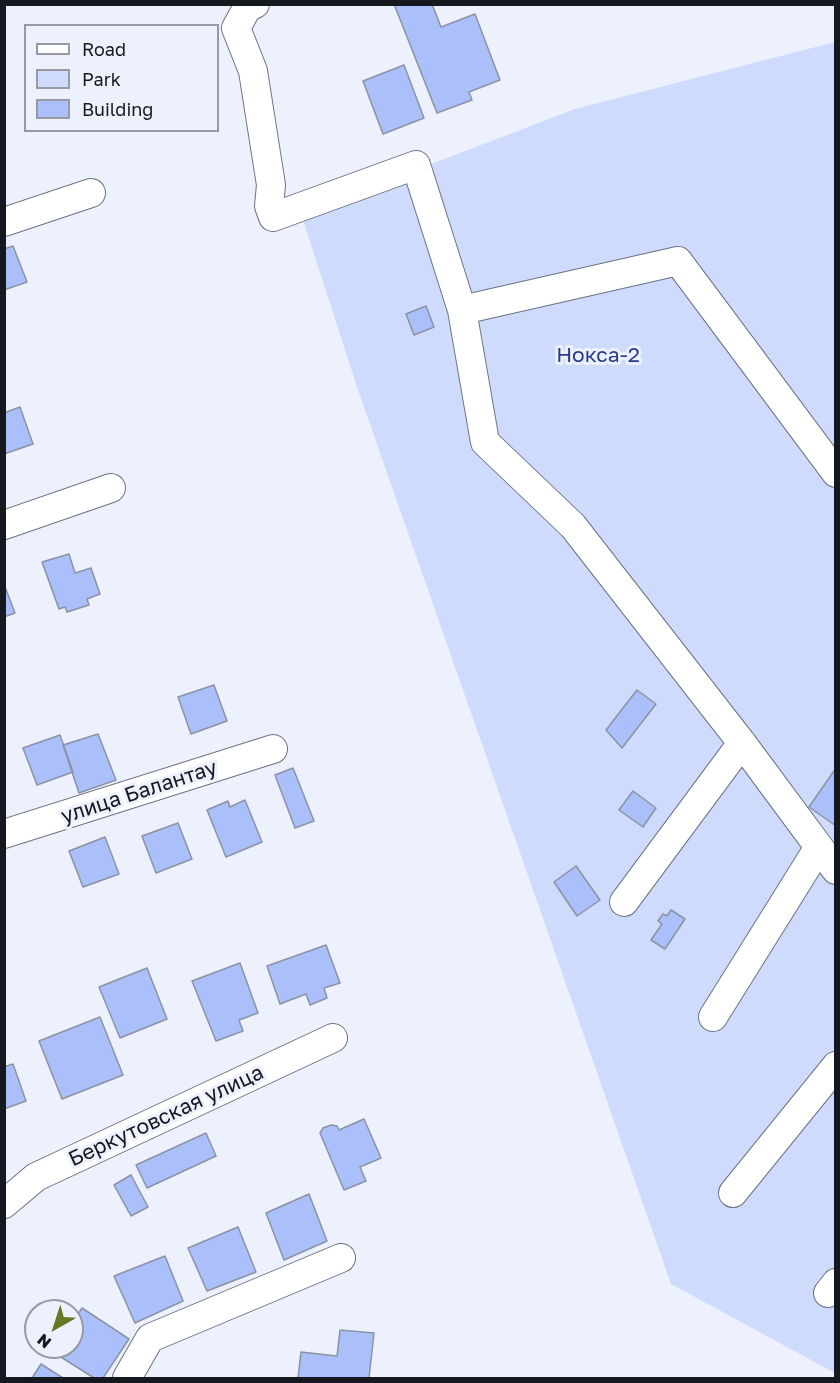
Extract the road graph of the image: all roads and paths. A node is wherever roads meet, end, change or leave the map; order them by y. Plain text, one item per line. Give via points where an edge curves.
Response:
1 (255, 4) edge
2 (91, 193) dead end
3 (4, 222) edge
4 (462, 310) junction
5 (836, 473) edge
6 (111, 488) dead end
7 (4, 525) edge
8 (742, 743) junction
9 (273, 749) dead end
10 (4, 834) edge
11 (827, 858) edge
12 (624, 902) dead end
13 (713, 1017) dead end
14 (333, 1038) dead end
15 (836, 1066) edge
16 (733, 1194) dead end
17 (4, 1204) edge
18 (341, 1258) dead end
19 (127, 1378) edge

1 - 4 street via 247,8 236,28 253,72 273,217 416,165
2 - 3 street
4 - 5 street via 678,261
4 - 8 street via 484,442 573,526
6 - 7 street
8 - 11 street
8 - 12 street
9 - 10 street, улица Балантау
11 - 13 street
14 - 17 street, Беркутовская улица via 36,1177
15 - 16 street
18 - 19 street via 150,1338

